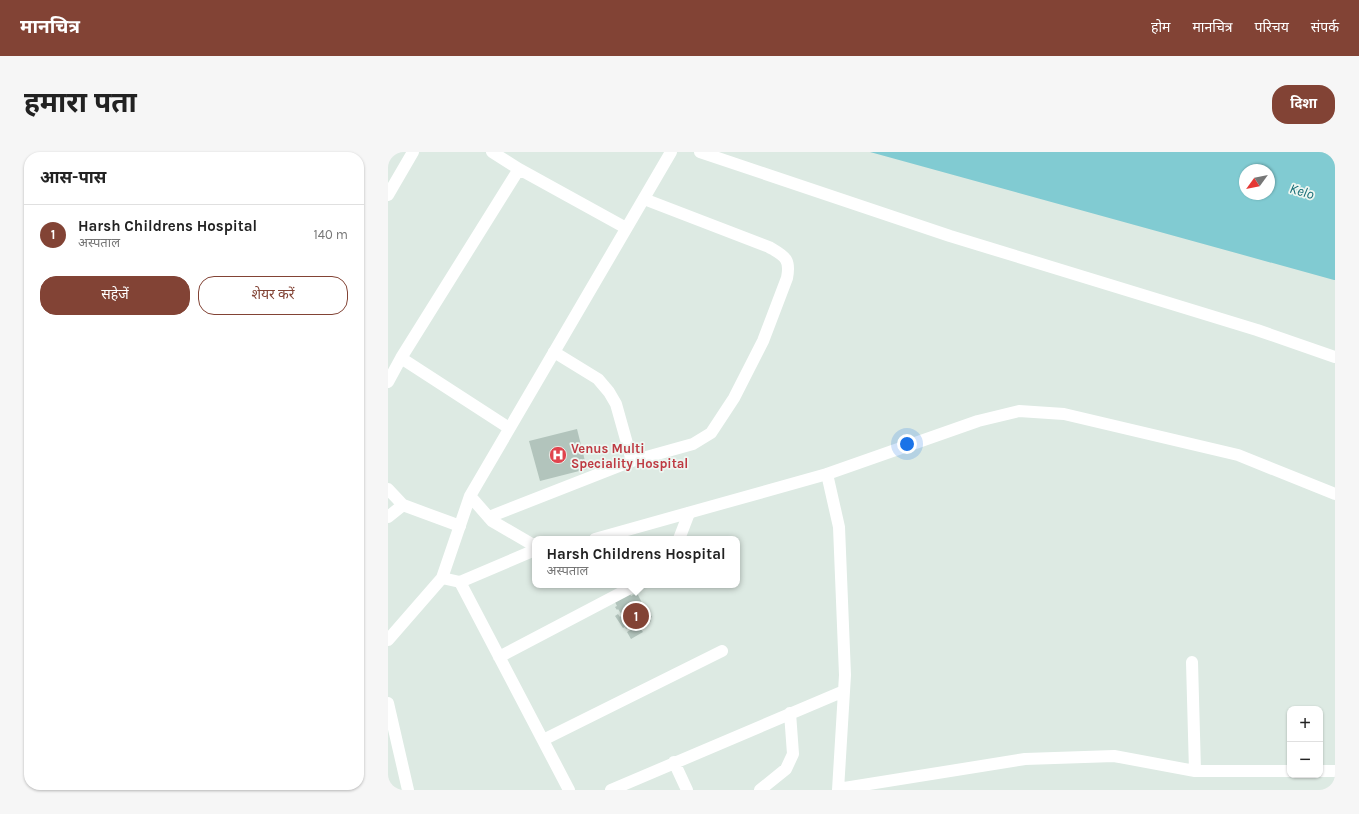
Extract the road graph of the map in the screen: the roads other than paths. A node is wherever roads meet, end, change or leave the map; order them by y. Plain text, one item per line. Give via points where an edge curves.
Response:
1 (413, 152) edge
2 (492, 152) edge
3 (671, 152) edge
4 (700, 152) edge
5 (519, 169) junction
6 (388, 195) edge
7 (644, 199) junction
8 (626, 228) junction
9 (554, 352) junction
10 (1335, 357) edge
11 (401, 358) junction
12 (388, 382) edge
13 (509, 428) junction
14 (632, 461) junction
15 (827, 474) junction
16 (388, 489) edge
17 (1335, 494) edge
18 (470, 496) junction
19 (403, 505) junction
20 (689, 513) junction
21 (388, 517) edge
22 (488, 517) junction
23 (460, 526) junction
24 (606, 536) edge
25 (680, 536) edge
26 (532, 544) edge
27 (532, 551) edge
28 (442, 578) junction
29 (460, 582) junction
30 (630, 588) edge
31 (388, 640) edge
32 (722, 650) dead end
33 (499, 658) junction
34 (1192, 662) dead end
35 (844, 691) junction
36 (388, 703) edge
37 (790, 713) junction
38 (543, 740) junction
39 (674, 762) junction
40 (1195, 771) junction
41 (1287, 771) edge
42 (1323, 771) edge
43 (1335, 771) edge
44 (838, 789) edge
45 (408, 790) edge
46 (569, 790) edge
47 (611, 790) edge
48 (687, 790) edge
49 (760, 790) edge

1 - 6 street
2 - 5 street
3 - 7 street
4 - 10 street via 950,236 1257,330
5 - 8 street
5 - 11 street
7 - 8 street
7 - 14 street via 769,247 784,256 789,267 763,341 734,398 711,433 693,444
8 - 9 street
9 - 13 street
9 - 14 street via 598,379 609,392 616,404
11 - 12 street
11 - 13 street
13 - 18 street
14 - 22 street
15 - 17 street via 978,421 1019,411 1064,414 1238,455
15 - 20 street
15 - 35 street via 839,527
16 - 19 street
18 - 22 street
18 - 23 street
19 - 21 street
19 - 23 street
20 - 24 street
20 - 25 street
22 - 26 street
23 - 28 street
27 - 29 street
28 - 29 street
28 - 31 street
29 - 33 street
30 - 33 street
32 - 38 street
33 - 38 street
34 - 40 street
35 - 37 street
35 - 44 street
36 - 45 street
37 - 39 street
37 - 49 street via 793,754 786,769
38 - 46 street
39 - 47 street
39 - 48 street
40 - 41 street
40 - 44 street via 1114,756 1025,759
42 - 43 street

